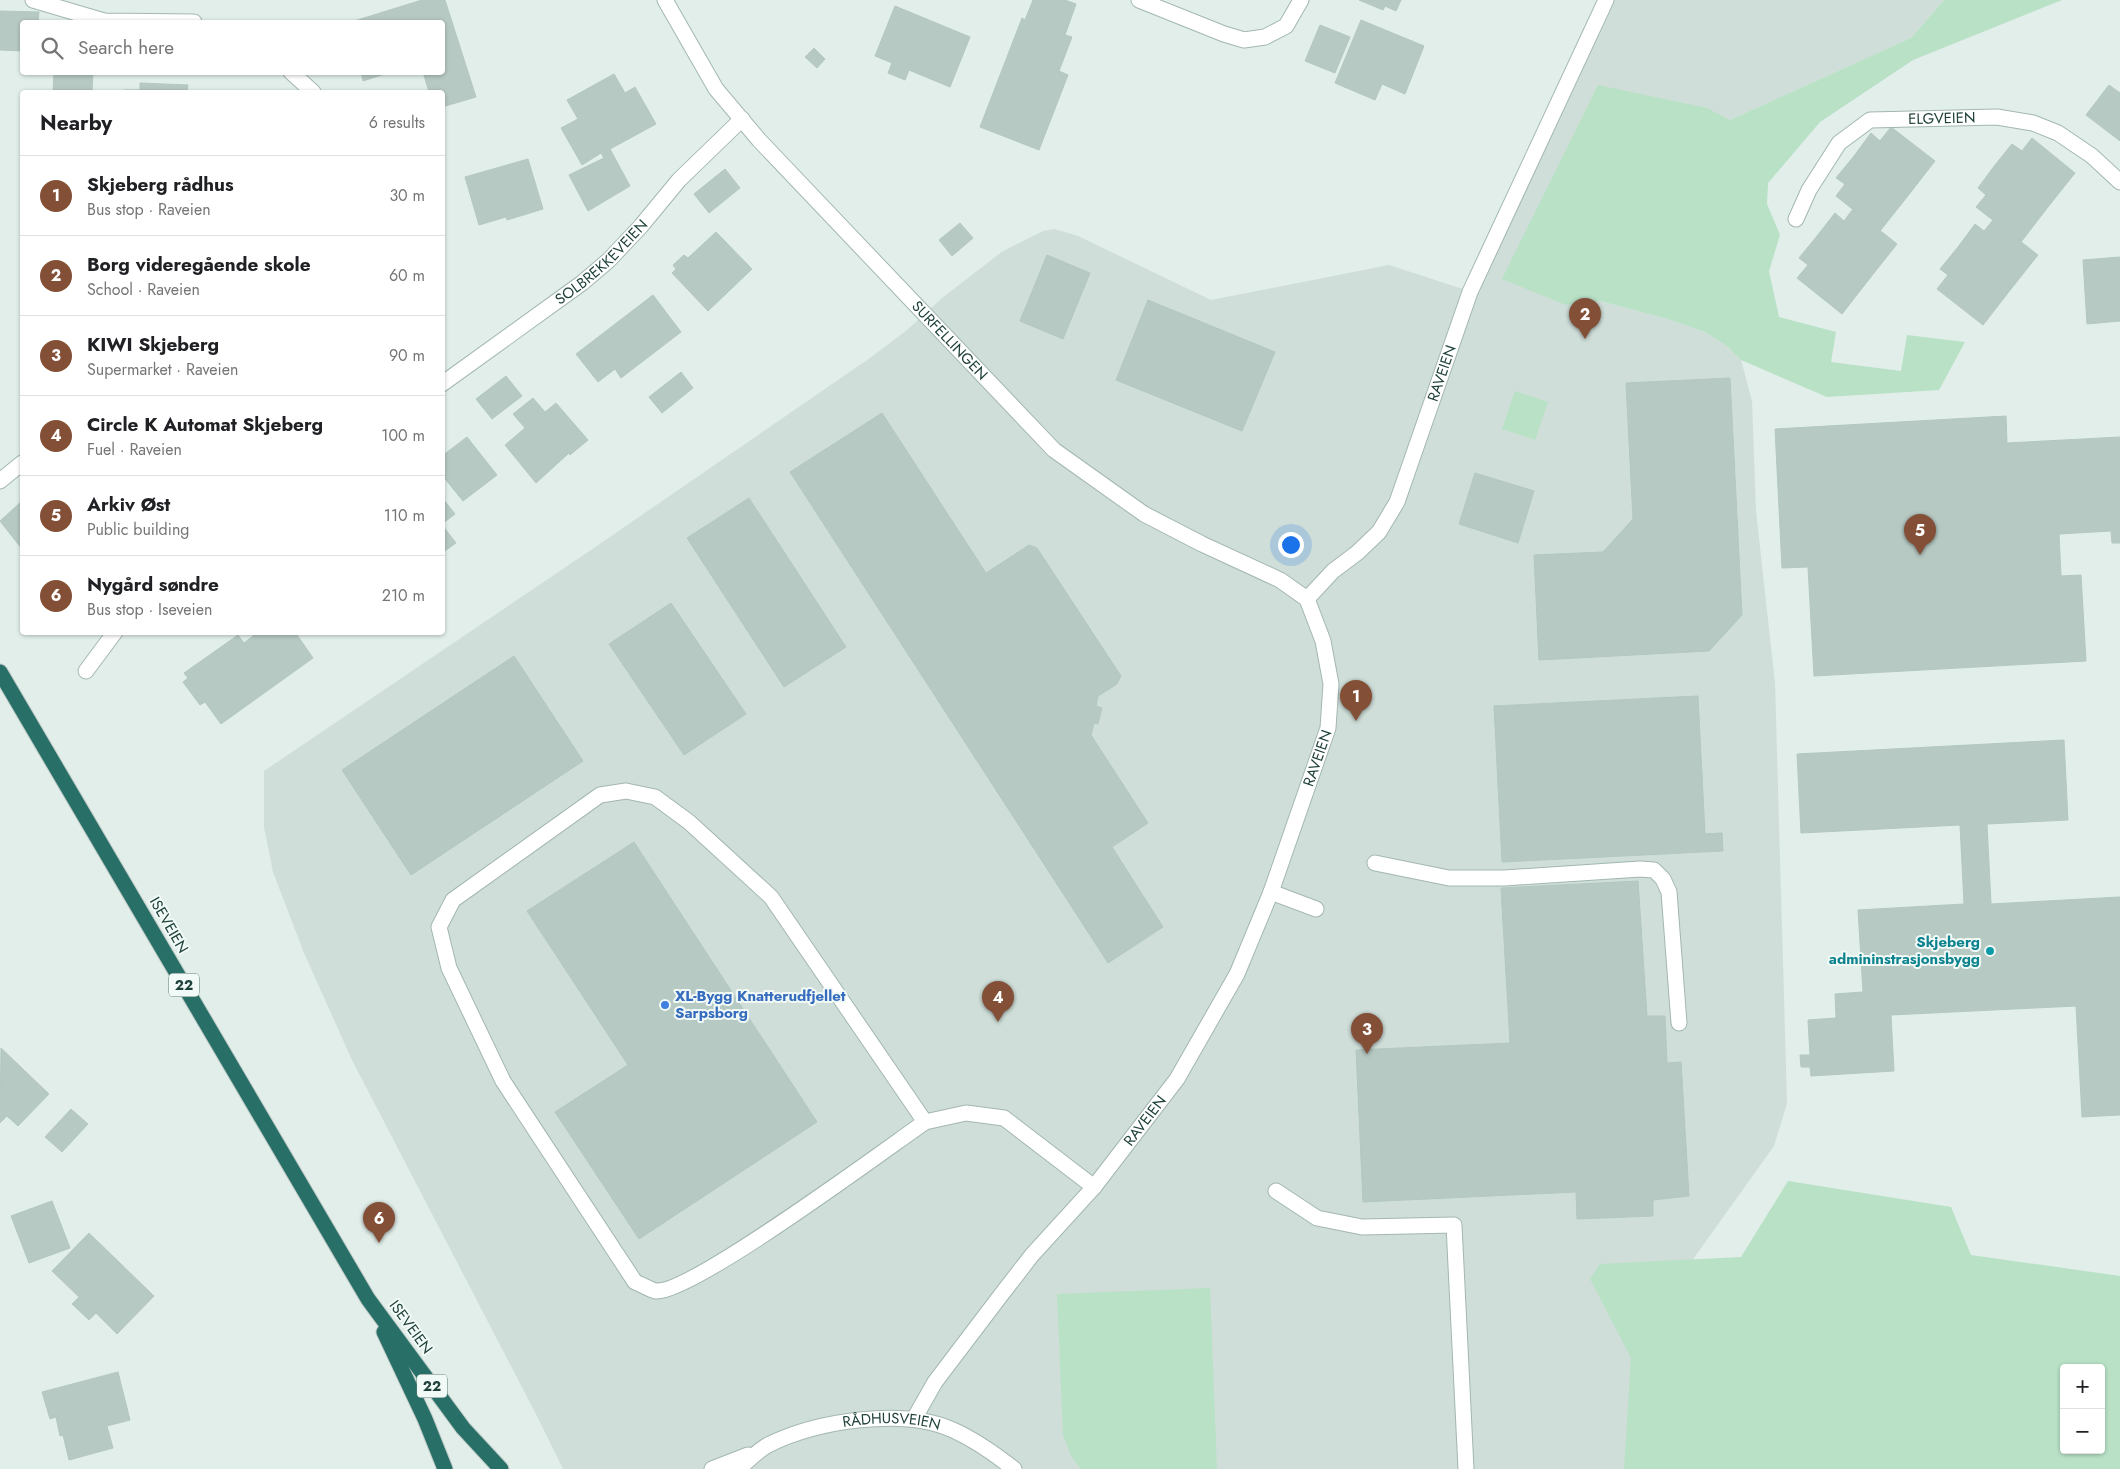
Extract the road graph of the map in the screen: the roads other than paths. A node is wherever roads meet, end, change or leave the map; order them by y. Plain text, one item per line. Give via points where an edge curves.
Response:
1 (33, 0) edge
2 (664, 0) edge
3 (1139, 0) edge
4 (1301, 0) edge
5 (1606, 0) edge
6 (101, 20) edge
7 (294, 75) edge
8 (311, 90) edge
9 (742, 119) junction
10 (2120, 182) edge
11 (1796, 219) dead end
12 (445, 382) edge
13 (20, 465) edge
14 (0, 481) edge
15 (1307, 599) junction
16 (113, 635) edge
17 (86, 671) dead end
18 (0, 672) edge
19 (1375, 863) dead end
20 (1271, 892) junction
21 (1316, 910) dead end
22 (1679, 1023) dead end
23 (926, 1122) junction
24 (1094, 1186) junction
25 (1276, 1191) dead end
26 (368, 1299) junction
27 (914, 1419) junction
28 (761, 1450) junction
29 (446, 1469) edge
30 (501, 1469) edge
31 (712, 1469) edge
32 (738, 1469) edge
33 (1014, 1469) edge
34 (1466, 1469) edge

1 - 6 street
2 - 9 street, SURFELLINGEN via 716,89
3 - 4 street via 1244,40 1265,37 1286,26
5 - 15 street, RAVEIEN via 1470,292 1397,502 1379,532 1333,571
7 - 8 street
9 - 12 street, SOLBREKKEVEIEN via 679,180 602,266
9 - 15 street, SURFELLINGEN via 876,265 1054,450 1144,514 1280,580
10 - 11 street, ELGVEIEN via 2092,156 2065,138 2033,123 1998,116 1870,120 1839,143 1809,190
13 - 14 street
15 - 20 street, RAVEIEN via 1323,641 1331,684 1328,728
16 - 17 street
18 - 26 highway, ISEVEIEN / 22
19 - 22 street via 1448,878 1654,870 1669,892
20 - 21 street
20 - 24 street, RAVEIEN via 1237,974 1177,1079
23 - 23 street via 771,897 689,822 655,797 626,791 600,794 453,900 439,927 450,968 503,1081 635,1282 656,1291 679,1285 742,1249
23 - 24 street via 966,1113 1004,1118
24 - 27 street, RAVEIEN via 1001,1295 935,1382
25 - 34 street via 1317,1218 1362,1227 1454,1225
26 - 29 highway, ISEVEIEN / 22
26 - 30 highway, ISEVEIEN / 22 via 463,1428
27 - 28 street, RÅDHUSVEIEN via 876,1418 816,1427
27 - 33 street, RÅDHUSVEIEN via 952,1429
28 - 31 street, RÅDHUSVEIEN
28 - 32 street, RÅDHUSVEIEN

